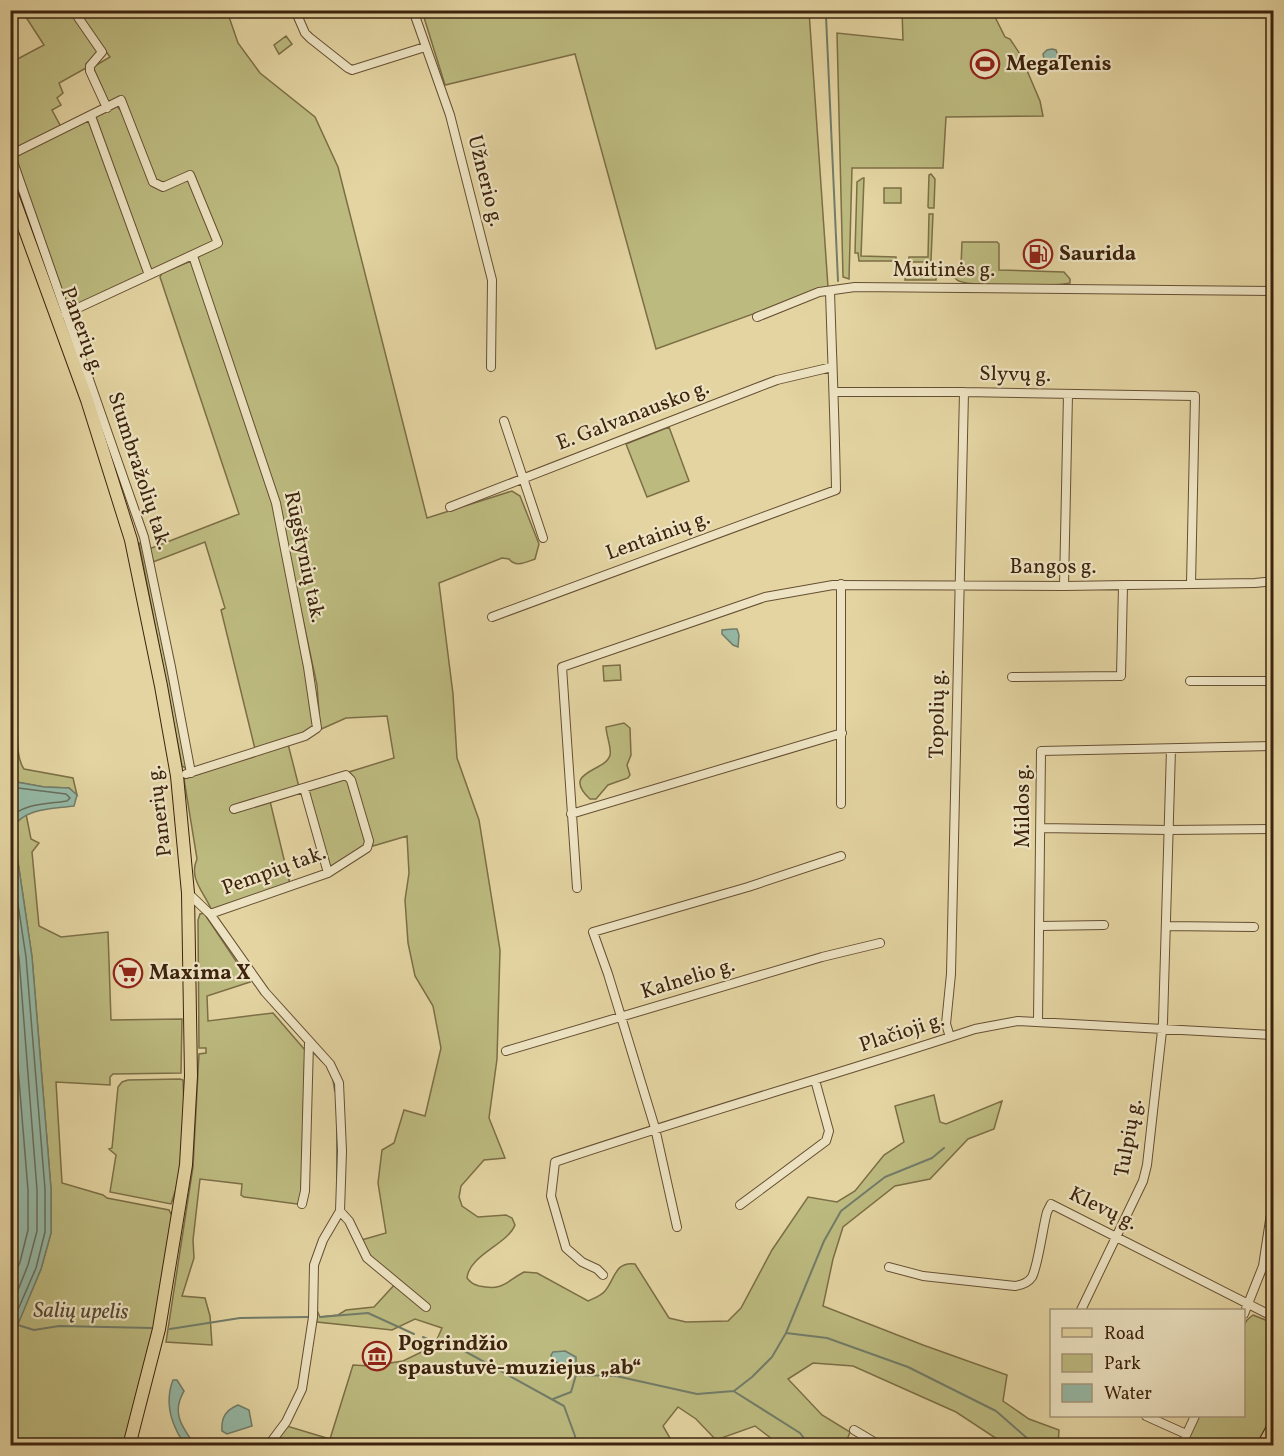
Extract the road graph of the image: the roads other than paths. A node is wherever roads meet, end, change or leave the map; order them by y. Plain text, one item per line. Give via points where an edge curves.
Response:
1 (73, 10) edge
2 (295, 10) edge
3 (413, 10) edge
4 (425, 47) junction
5 (107, 108) junction
6 (91, 116) junction
7 (11, 154) edge
8 (10, 189) edge
9 (193, 256) junction
10 (149, 275) junction
11 (830, 291) junction
12 (1273, 291) edge
13 (1274, 297) edge
14 (62, 315) junction
15 (757, 316) dead end
16 (491, 367) dead end
17 (832, 367) junction
18 (835, 392) junction
19 (964, 392) junction
20 (1068, 394) junction
21 (504, 421) dead end
22 (522, 478) junction
23 (450, 507) dead end
24 (543, 538) dead end
25 (1274, 581) edge
26 (837, 584) junction
27 (959, 584) junction
28 (1191, 584) junction
29 (1123, 585) junction
30 (1064, 586) junction
31 (492, 617) dead end
32 (1012, 677) dead end
33 (1190, 681) dead end
34 (1274, 681) edge
35 (842, 733) junction
36 (1274, 746) edge
37 (1171, 749) junction
38 (191, 773) junction
39 (177, 776) junction
40 (304, 788) junction
41 (841, 804) dead end
42 (234, 809) dead end
43 (571, 814) junction
44 (1041, 828) junction
45 (1274, 829) edge
46 (1168, 830) junction
47 (841, 856) dead end
48 (328, 873) junction
49 (576, 888) dead end
50 (188, 893) junction
51 (210, 914) junction
52 (1104, 925) dead end
53 (1040, 926) junction
54 (1166, 926) junction
55 (1254, 927) dead end
56 (880, 943) dead end
57 (621, 1017) junction
58 (1038, 1022) junction
59 (1162, 1030) junction
60 (1274, 1035) edge
61 (950, 1037) junction
62 (309, 1043) junction
63 (506, 1051) dead end
64 (815, 1080) junction
65 (655, 1128) junction
66 (1274, 1194) edge
67 (302, 1204) dead end
68 (740, 1205) dead end
69 (340, 1211) junction
70 (677, 1227) dead end
71 (1117, 1236) junction
72 (889, 1267) dead end
73 (603, 1275) dead end
74 (1248, 1304) junction
75 (426, 1307) dead end
76 (1082, 1309) edge
77 (1245, 1312) edge
78 (1274, 1317) edge
79 (1148, 1417) edge
80 (1194, 1417) edge
81 (1274, 1426) edge
82 (855, 1430) dead end
83 (1186, 1434) junction
84 (129, 1446) edge
85 (268, 1446) edge
86 (881, 1446) edge
87 (1181, 1446) edge
88 (1263, 1446) edge

1 - 5 street via 102,52 90,71
2 - 4 street via 305,33 352,70
3 - 4 street, Užnerio g.
4 - 16 street, Užnerio g. via 450,115 492,280
5 - 6 street
5 - 9 street via 121,100 153,182 163,187 190,175 218,243
6 - 7 street
6 - 10 street
7 - 14 street, Stumbražolių tak.
8 - 14 main road, Panerių g.
9 - 10 street
9 - 38 street, Rūgštynių tak. via 276,503 317,728 306,736
10 - 14 street
11 - 12 street, Muitinės g. via 855,287
11 - 15 street, Muitinės g.
11 - 17 street
12 - 13 street
14 - 38 street, Stumbražolių tak. via 144,537
14 - 39 main road, Panerių g. via 131,540
17 - 18 street
17 - 22 street, E. Galvanausko g. via 777,380
18 - 19 street, Slyvų g.
18 - 31 street, Lentainių g. via 836,490
19 - 20 street, Slyvų g.
19 - 27 street, Topolių g.
20 - 28 street, Slyvų g. via 1195,396
20 - 30 street
21 - 22 street
22 - 23 street, E. Galvanausko g.
22 - 24 street
25 - 28 street, Bangos g.
26 - 27 street, Bangos g.
26 - 35 street
26 - 43 street via 765,597 562,667
27 - 30 street, Bangos g.
27 - 61 street, Topolių g. via 951,974 946,1024
28 - 29 street, Bangos g.
29 - 30 street, Bangos g.
29 - 32 street via 1121,676
33 - 34 street
35 - 41 street
35 - 43 street
36 - 37 street, Mildos g.
37 - 44 street, Mildos g. via 1041,751
37 - 46 street, Tulpių g.
38 - 39 street, Rūgštynių tak.
39 - 50 main road, Panerių g.
40 - 42 street, Pempių tak.
40 - 48 street
40 - 48 street, Pempių tak. via 346,775 351,780 369,841 367,848
43 - 49 street
44 - 46 street
44 - 53 street, Mildos g.
45 - 46 street
46 - 54 street, Tulpių g.
47 - 57 street via 593,932
48 - 51 street, Pempių tak.
50 - 51 street
50 - 84 main road, Panerių g. via 190,1082 186,1165 159,1329
51 - 62 street via 253,978
52 - 53 street
53 - 58 street, Mildos g.
54 - 55 street
54 - 59 street, Tulpių g.
56 - 57 street, Kalnelio g.
57 - 63 street, Kalnelio g.
57 - 65 street
58 - 59 street, Plačioji g.
58 - 61 street, Plačioji g. via 1000,1023
59 - 60 street, Plačioji g.
59 - 71 street, Tulpių g. via 1147,1165
61 - 64 street, Plačioji g.
62 - 67 street
62 - 69 street via 330,1064 339,1083
64 - 65 street, Plačioji g.
64 - 68 street via 829,1131 826,1141
65 - 70 street
65 - 73 street, Plačioji g. via 555,1162 551,1196 566,1248
66 - 74 street via 1263,1266
69 - 75 street via 367,1258
69 - 85 street via 314,1265 313,1317 302,1389 286,1422
71 - 72 street, Klevų g. via 1051,1204 1034,1271 1022,1285 923,1276
71 - 74 street, Klevų g.
71 - 76 street, Tulpių g.
74 - 77 street
74 - 78 street, Klevų g.
79 - 83 street
80 - 83 street
81 - 88 main road
82 - 86 street
83 - 87 street

